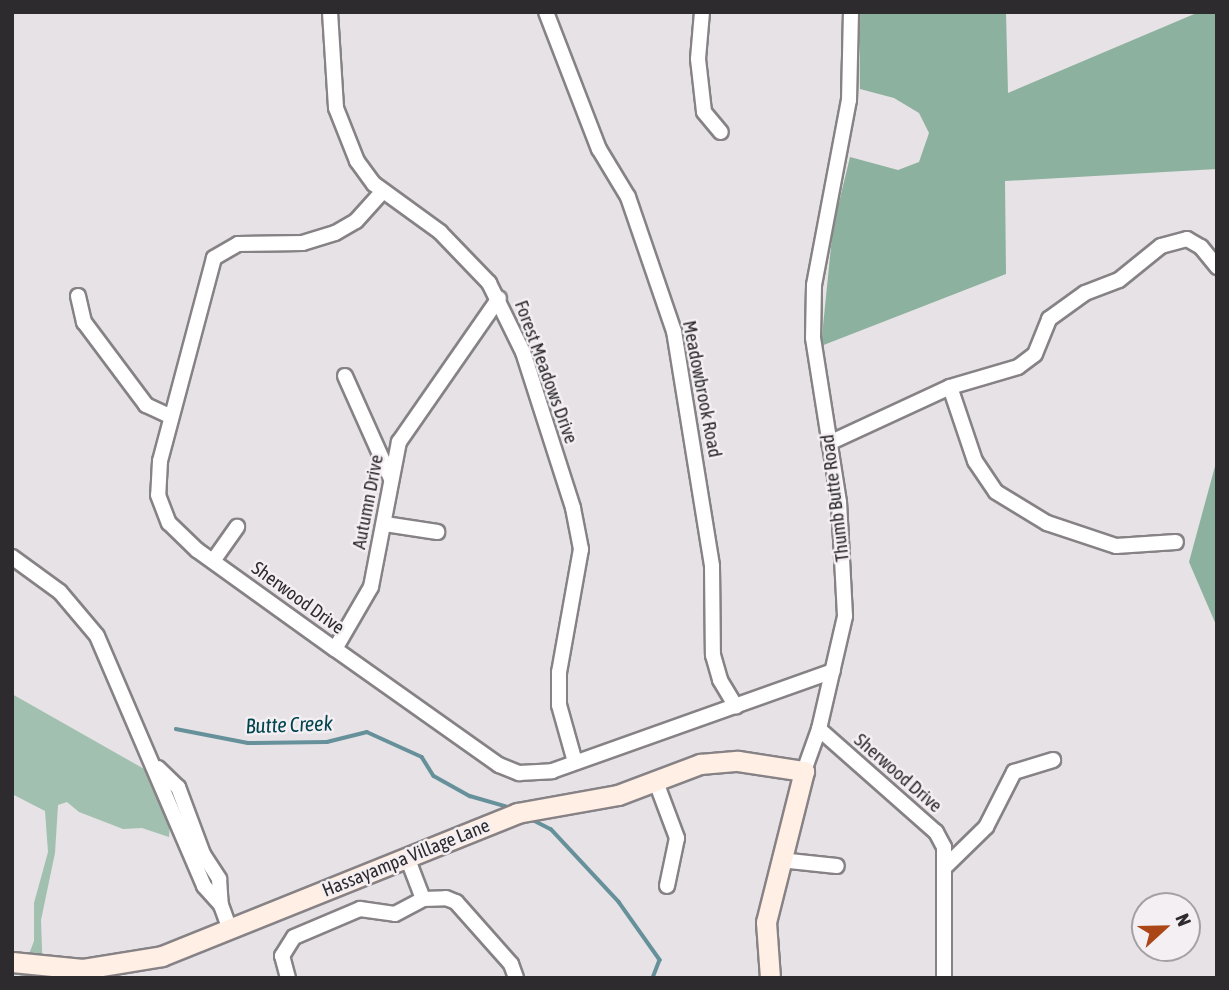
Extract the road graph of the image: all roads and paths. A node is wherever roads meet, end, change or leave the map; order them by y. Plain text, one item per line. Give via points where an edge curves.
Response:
1 (331, 12) edge
2 (545, 12) edge
3 (702, 12) edge
4 (851, 12) edge
5 (721, 132) dead end
6 (383, 191) junction
7 (1217, 267) edge
8 (78, 296) dead end
9 (499, 298) junction
10 (345, 376) dead end
11 (950, 387) junction
12 (170, 416) junction
13 (829, 443) junction
14 (391, 479) junction
15 (385, 524) junction
16 (237, 527) dead end
17 (437, 532) dead end
18 (1176, 542) dead end
19 (12, 557) edge
20 (213, 561) junction
21 (335, 649) junction
22 (833, 671) junction
23 (736, 707) junction
24 (819, 729) junction
25 (1054, 760) dead end
26 (575, 762) junction
27 (804, 771) junction
28 (656, 782) junction
29 (407, 857) junction
30 (780, 860) junction
31 (837, 866) dead end
32 (944, 868) junction
33 (667, 886) dead end
34 (423, 899) junction
35 (230, 930) junction
36 (17, 963) edge
37 (288, 978) edge
38 (516, 978) edge
39 (770, 978) edge
40 (944, 978) edge

1 - 6 street, Forest Meadows Drive via 340,121 357,161
2 - 23 street, Meadowbrook Road via 599,149 628,197 674,331 712,566 713,655
3 - 5 street via 698,59 704,112
4 - 13 street, Thumb Butte Road via 849,100 814,285 813,338
6 - 9 street, Forest Meadows Drive via 440,232
6 - 12 street, Sherwood Drive via 355,221 335,233 303,243 238,244 219,251
7 - 11 street via 1201,247 1187,239 1161,246 1119,280 1084,293 1049,319 1035,354 1018,367
8 - 12 street via 84,322 146,405
9 - 14 street, Autumn Drive via 400,442
9 - 26 street, Forest Meadows Drive via 523,352 573,508 581,549 559,671 559,705
10 - 14 street
11 - 13 street
11 - 18 street via 975,461 996,492 1046,523 1116,547
12 - 20 street, Sherwood Drive via 158,471 158,495 169,523
13 - 22 street, Thumb Butte Road via 844,547 845,616
14 - 15 street, Autumn Drive
15 - 17 street
15 - 21 street, Autumn Drive via 371,587
16 - 20 street
19 - 35 street via 60,592 89,624 152,762 178,787 191,838 219,878 220,905
20 - 21 street, Sherwood Drive
21 - 26 street, Sherwood Drive via 499,765 538,774
22 - 23 street, Sherwood Drive
22 - 24 street, Thumb Butte Road
23 - 26 street, Sherwood Drive
24 - 27 street, Thumb Butte Road
24 - 32 street, Sherwood Drive via 936,832 944,847
25 - 32 street via 1014,772 986,827
27 - 28 street, Hassayampa Village Lane via 726,762 700,764
27 - 30 street, Thumb Butte Road
28 - 29 street, Hassayampa Village Lane via 618,795 517,813
28 - 33 street via 677,838
29 - 34 street
29 - 35 street, Hassayampa Village Lane
30 - 31 street
30 - 39 street, Thumb Butte Road via 766,922
32 - 40 street, Sherwood Drive
34 - 37 street via 395,914 360,909 294,937 282,956
34 - 38 street via 456,902 511,964
35 - 36 street, Hassayampa Village Lane via 126,964 83,969

